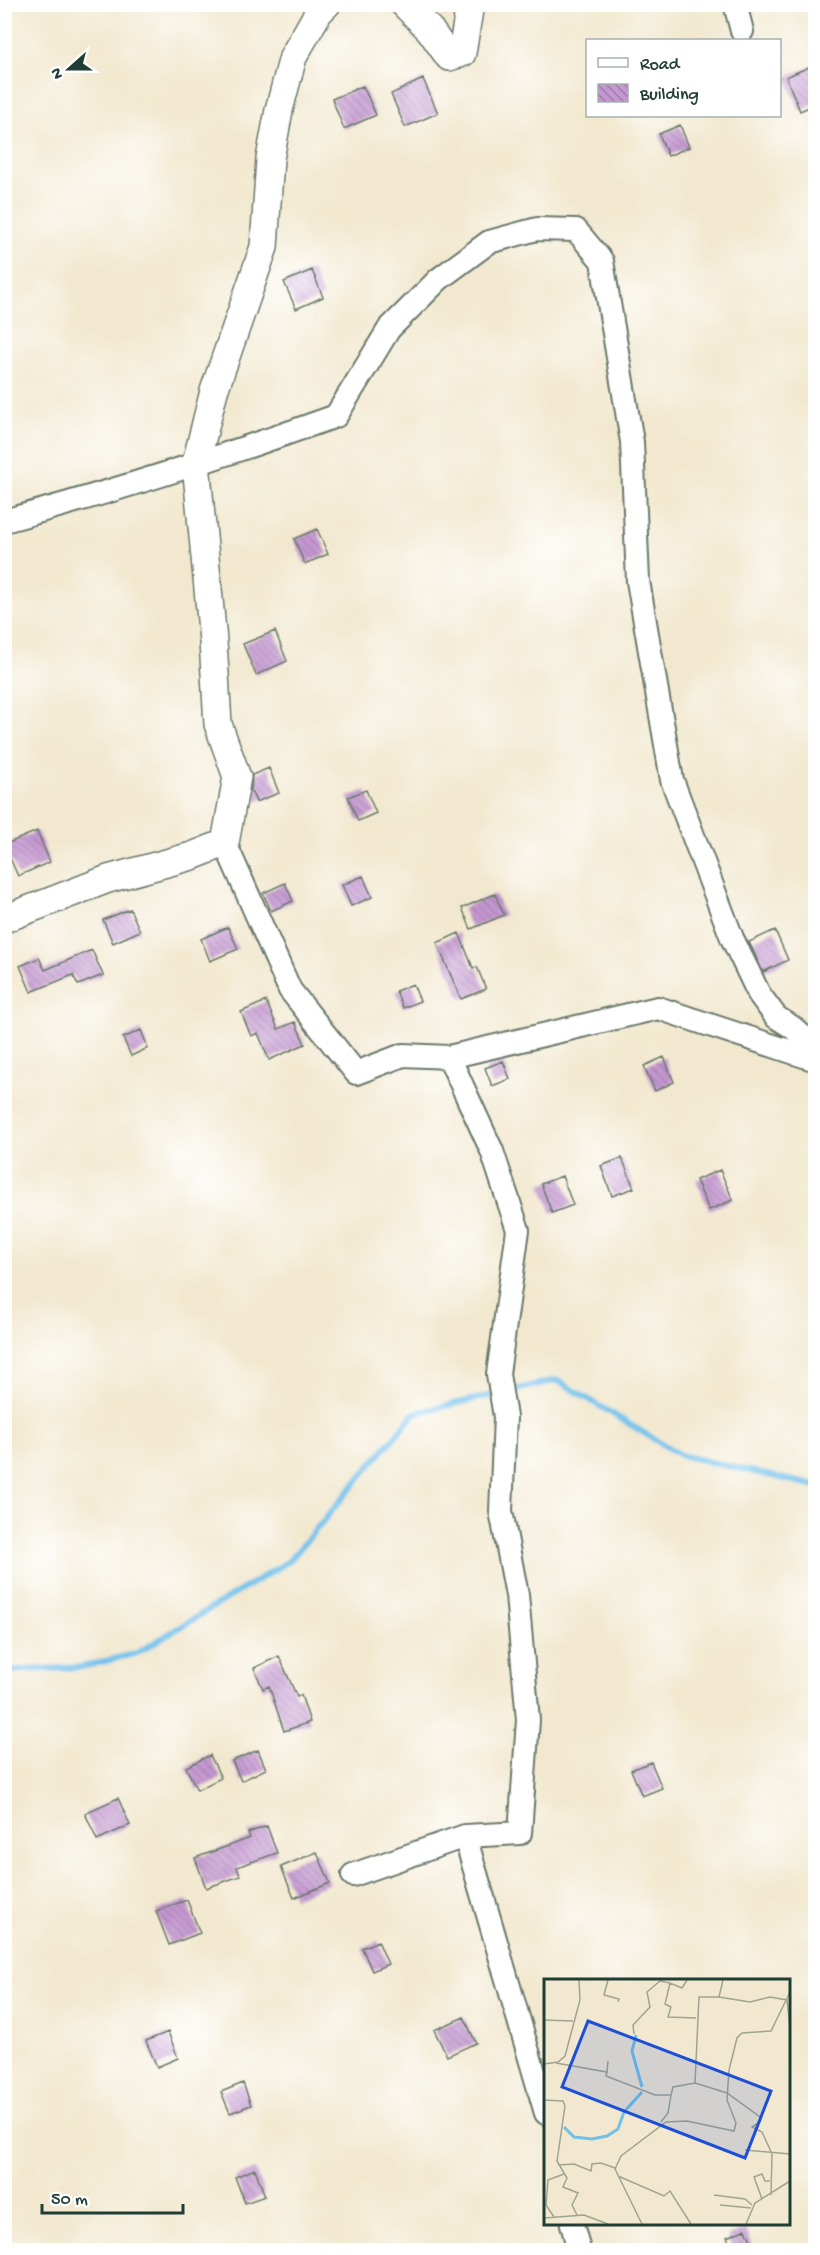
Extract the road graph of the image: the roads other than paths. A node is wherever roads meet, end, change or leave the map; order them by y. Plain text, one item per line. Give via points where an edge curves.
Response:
1 (327, 4) edge
2 (404, 4) edge
3 (470, 4) edge
4 (735, 4) edge
5 (742, 31) dead end
6 (196, 463) junction
7 (4, 521) edge
8 (225, 843) junction
9 (4, 919) edge
10 (816, 1048) edge
11 (449, 1057) junction
12 (816, 1060) edge
13 (465, 1836) junction
14 (353, 1875) dead end
15 (544, 2106) edge
16 (573, 2225) edge
17 (579, 2250) edge

1 - 6 street via 293,57 270,159 264,247 214,392
2 - 3 street via 449,57 462,53
4 - 5 street
6 - 7 street
6 - 8 street via 218,724 237,777
6 - 10 street via 336,416 388,329 439,279 489,242 537,230 576,230 602,261 632,442 639,581 672,780 732,938 759,994 776,1017
8 - 9 street via 108,879
8 - 11 street via 290,990 356,1073 403,1055
11 - 12 street via 658,1008
11 - 13 street via 492,1151 518,1230 498,1374 505,1417 501,1511 517,1594 528,1720 520,1833
13 - 14 street
13 - 15 street
16 - 17 street

